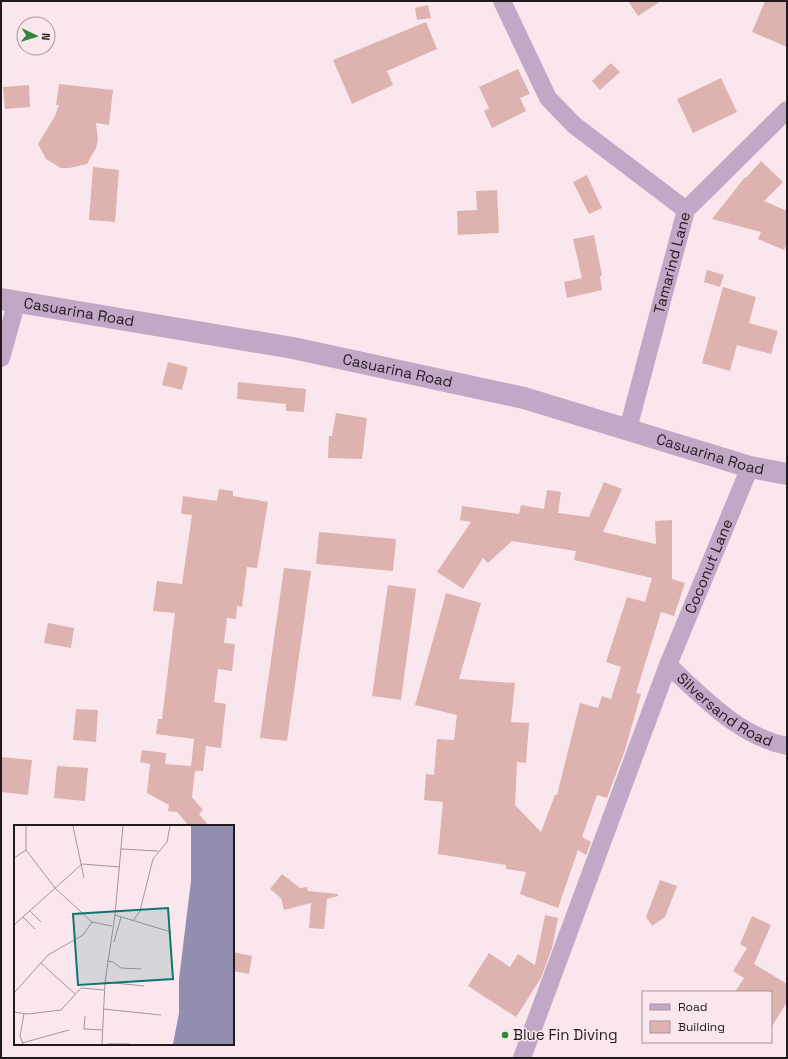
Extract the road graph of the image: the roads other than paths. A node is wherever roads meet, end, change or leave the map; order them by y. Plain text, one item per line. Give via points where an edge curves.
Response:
1 (502, 1) edge
2 (787, 110) edge
3 (686, 210) junction
4 (9, 300) edge
5 (1, 358) edge
6 (628, 429) junction
7 (750, 467) junction
8 (787, 474) edge
9 (668, 665) junction
10 (787, 746) edge
11 (522, 1058) edge

1 - 3 street via 548,98 574,125
2 - 3 street, Tamarind Lane
3 - 6 street, Tamarind Lane
4 - 5 street
4 - 6 street, Casuarina Road via 293,348 377,365 524,398
6 - 7 street, Casuarina Road
7 - 8 street, Casuarina Road
7 - 9 street, Coconut Lane
9 - 10 street, Silversand Road via 730,720 773,743
9 - 11 street, Coconut Lane

